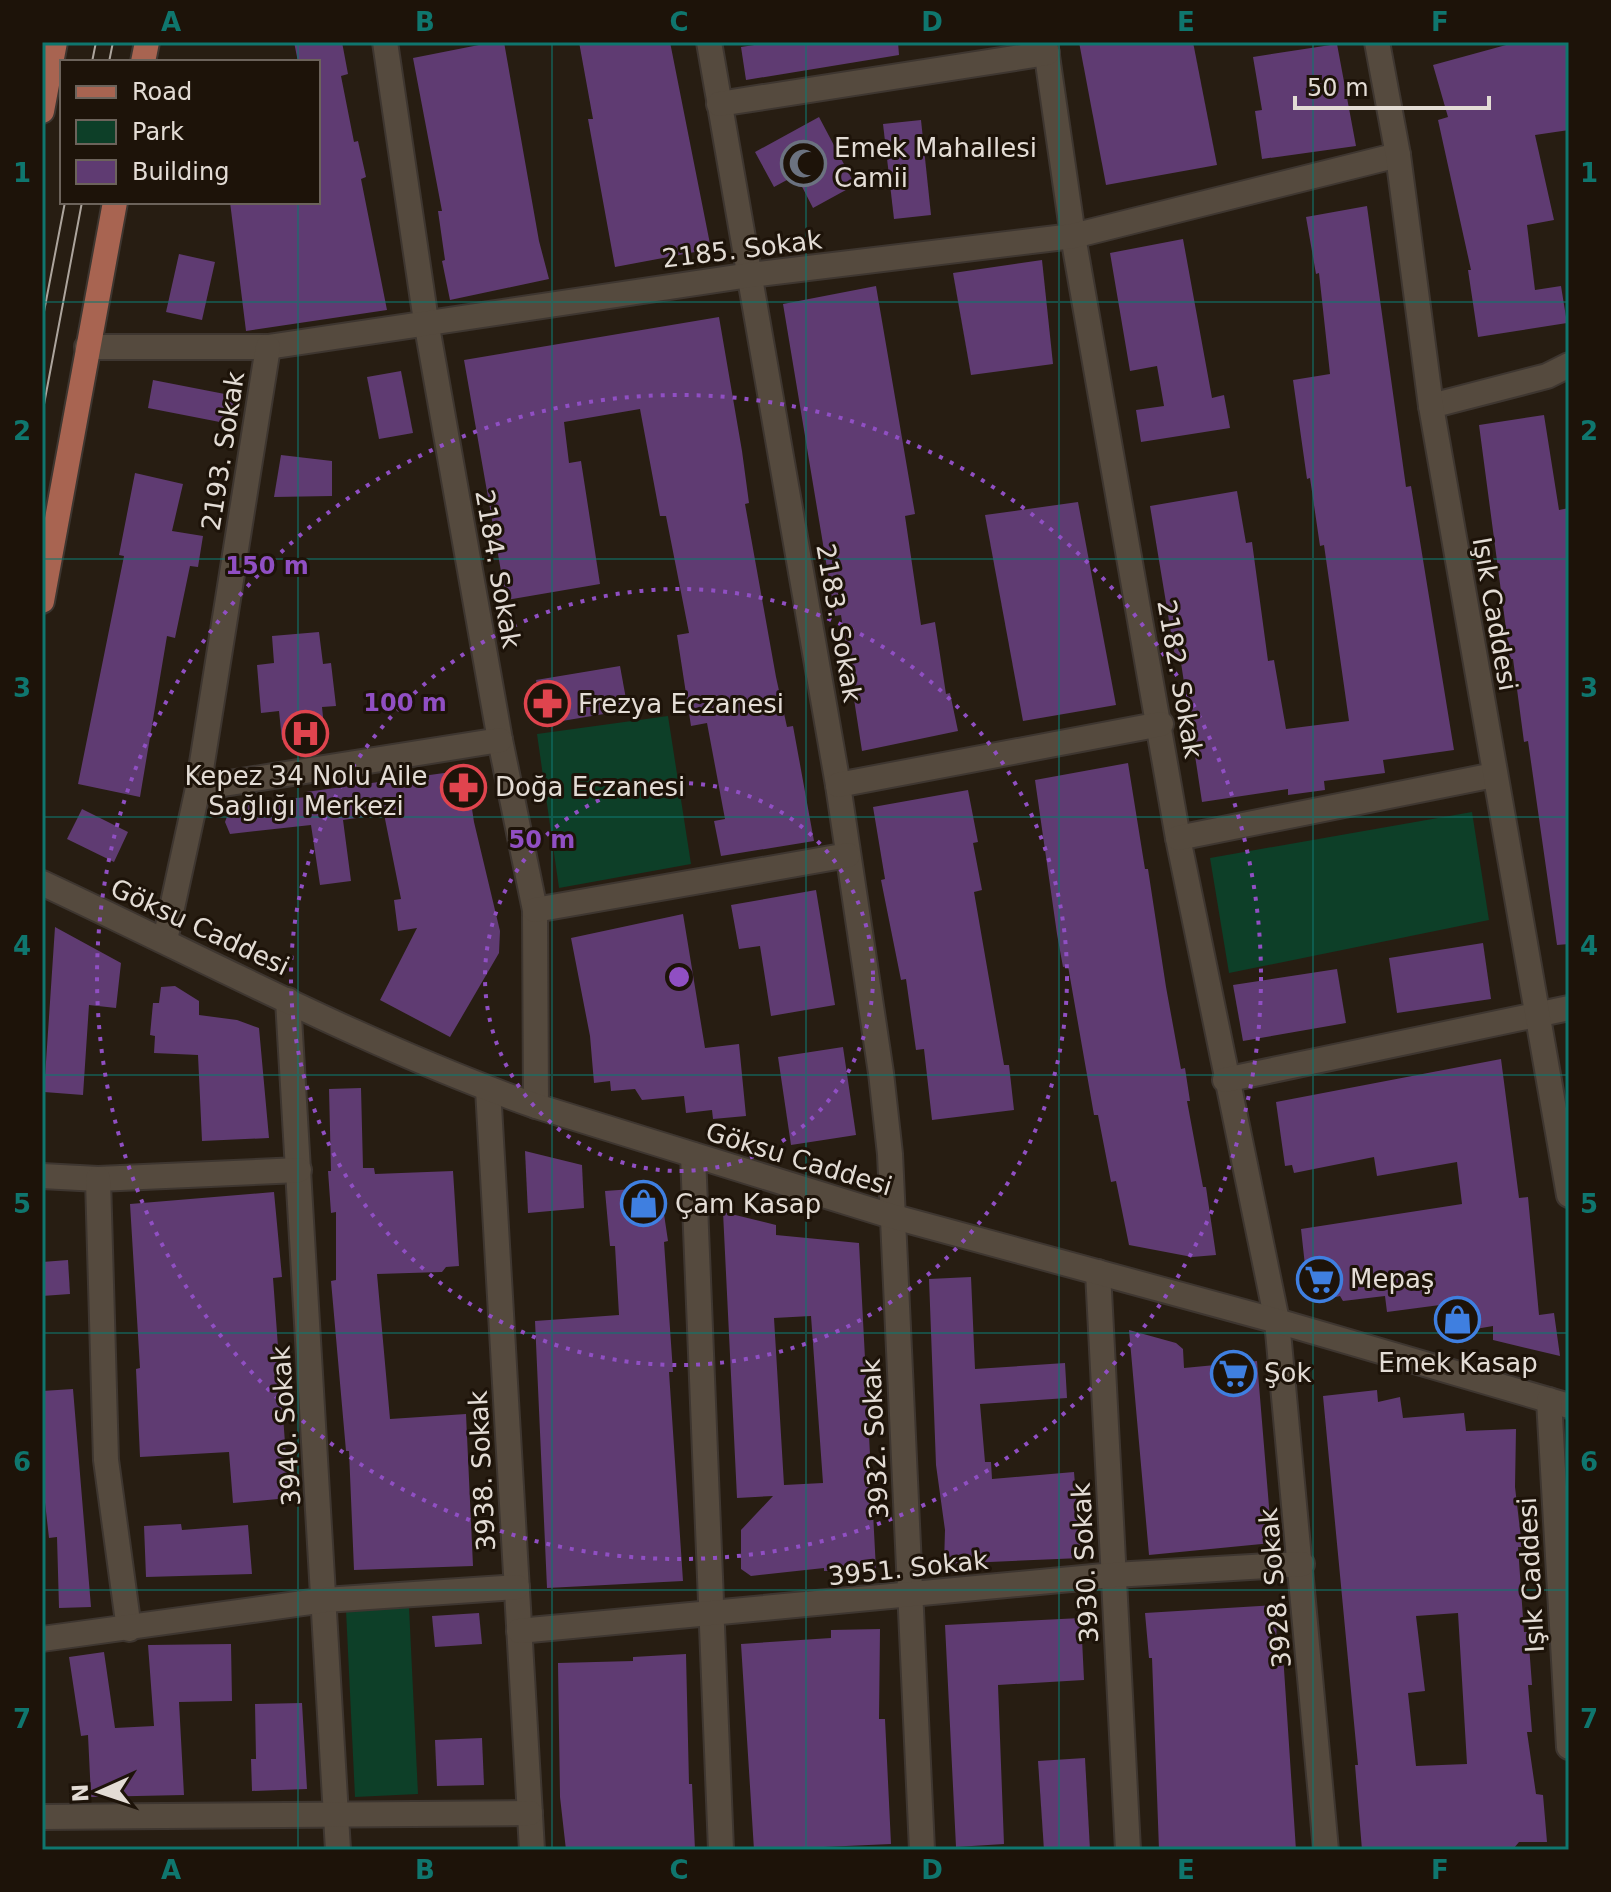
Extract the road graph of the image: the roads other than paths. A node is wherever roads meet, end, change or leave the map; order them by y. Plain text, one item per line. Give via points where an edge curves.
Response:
1 (55, 42) edge
2 (385, 42) edge
3 (709, 42) edge
4 (1377, 42) edge
5 (1046, 47) edge
6 (719, 104) junction
7 (42, 111) edge
8 (1398, 155) junction
9 (115, 204) edge
10 (1073, 236) junction
11 (750, 275) junction
12 (426, 321) junction
13 (87, 347) junction
14 (268, 347) junction
15 (1569, 365) edge
16 (1431, 406) junction
17 (42, 601) edge
18 (1161, 724) junction
19 (500, 740) junction
20 (1494, 775) junction
21 (838, 785) junction
22 (198, 788) junction
23 (1178, 838) junction
24 (848, 855) junction
25 (42, 883) edge
26 (535, 910) junction
27 (165, 940) junction
28 (288, 1000) junction
29 (1569, 1008) edge
30 (1536, 1014) junction
31 (1225, 1080) junction
32 (488, 1089) junction
33 (536, 1106) junction
34 (693, 1155) junction
35 (299, 1170) junction
36 (42, 1176) edge
37 (98, 1179) junction
38 (1569, 1195) edge
39 (891, 1216) junction
40 (1098, 1272) junction
41 (1277, 1321) junction
42 (1559, 1403) edge
43 (1302, 1564) junction
44 (1114, 1575) junction
45 (517, 1587) junction
46 (911, 1596) junction
47 (325, 1600) junction
48 (711, 1615) junction
49 (129, 1629) junction
50 (519, 1631) junction
51 (42, 1639) edge
52 (1569, 1747) edge
53 (530, 1813) junction
54 (42, 1817) edge
55 (336, 1817) junction
56 (338, 1850) edge
57 (532, 1850) edge
58 (721, 1850) edge
59 (922, 1850) edge
60 (1128, 1850) edge
61 (1326, 1850) edge

1 - 7 main road
2 - 12 street, 2184. Sokak
3 - 6 street, 2183. Sokak
4 - 8 street, Işık Caddesi
5 - 6 street
5 - 10 street, 2182. Sokak
6 - 11 street, 2183. Sokak
8 - 10 street, 2185. Sokak
8 - 16 street, Işık Caddesi
9 - 13 main road
10 - 11 street, 2185. Sokak
10 - 18 street, 2182. Sokak
11 - 12 street, 2185. Sokak
11 - 21 street, 2183. Sokak
12 - 14 street, 2185. Sokak
12 - 19 street, 2184. Sokak
13 - 14 street, 2185. Sokak
13 - 17 main road
14 - 22 street, 2193. Sokak
15 - 16 street via 1547,376
16 - 20 street, Işık Caddesi
18 - 21 street
18 - 23 street, 2182. Sokak
19 - 22 street
19 - 26 street, 2184. Sokak
20 - 23 street
20 - 30 street, Işık Caddesi
21 - 24 street, 2183. Sokak
22 - 27 street, 2193. Sokak
23 - 31 street, 2182. Sokak
24 - 26 street
24 - 39 street, 2183. Sokak via 881,1073
25 - 27 street, Göksu Caddesi
26 - 33 street, 2184. Sokak
27 - 28 street, Göksu Caddesi
28 - 32 street, Göksu Caddesi
28 - 35 street, 3940. Sokak
29 - 30 street
30 - 31 street
30 - 38 street, Işık Caddesi
31 - 41 street, 2182. Sokak
32 - 33 street, Göksu Caddesi
32 - 45 street, 3938. Sokak
33 - 34 street, Göksu Caddesi
34 - 39 street, Göksu Caddesi
34 - 48 street
35 - 37 street
35 - 47 street, 3940. Sokak
36 - 37 street
37 - 49 street via 106,1460
39 - 40 street, Göksu Caddesi
39 - 46 street, 3932. Sokak
40 - 41 street, Göksu Caddesi
40 - 44 street, 3930. Sokak
41 - 42 street, Göksu Caddesi
41 - 43 street, 3928. Sokak
42 - 52 street, Işık Caddesi
43 - 44 street, 3951. Sokak
43 - 61 street, 3928. Sokak
44 - 46 street, 3951. Sokak
44 - 60 street, 3930. Sokak
45 - 47 street
45 - 50 street, 3938. Sokak
46 - 48 street, 3951. Sokak
46 - 59 street, 3932. Sokak
47 - 49 street
47 - 55 street, 3940. Sokak
48 - 50 street, 3951. Sokak
48 - 58 street
49 - 51 street
50 - 53 street, 3938. Sokak
53 - 55 street
53 - 57 street, 3938. Sokak
54 - 55 street
55 - 56 street, 3940. Sokak

